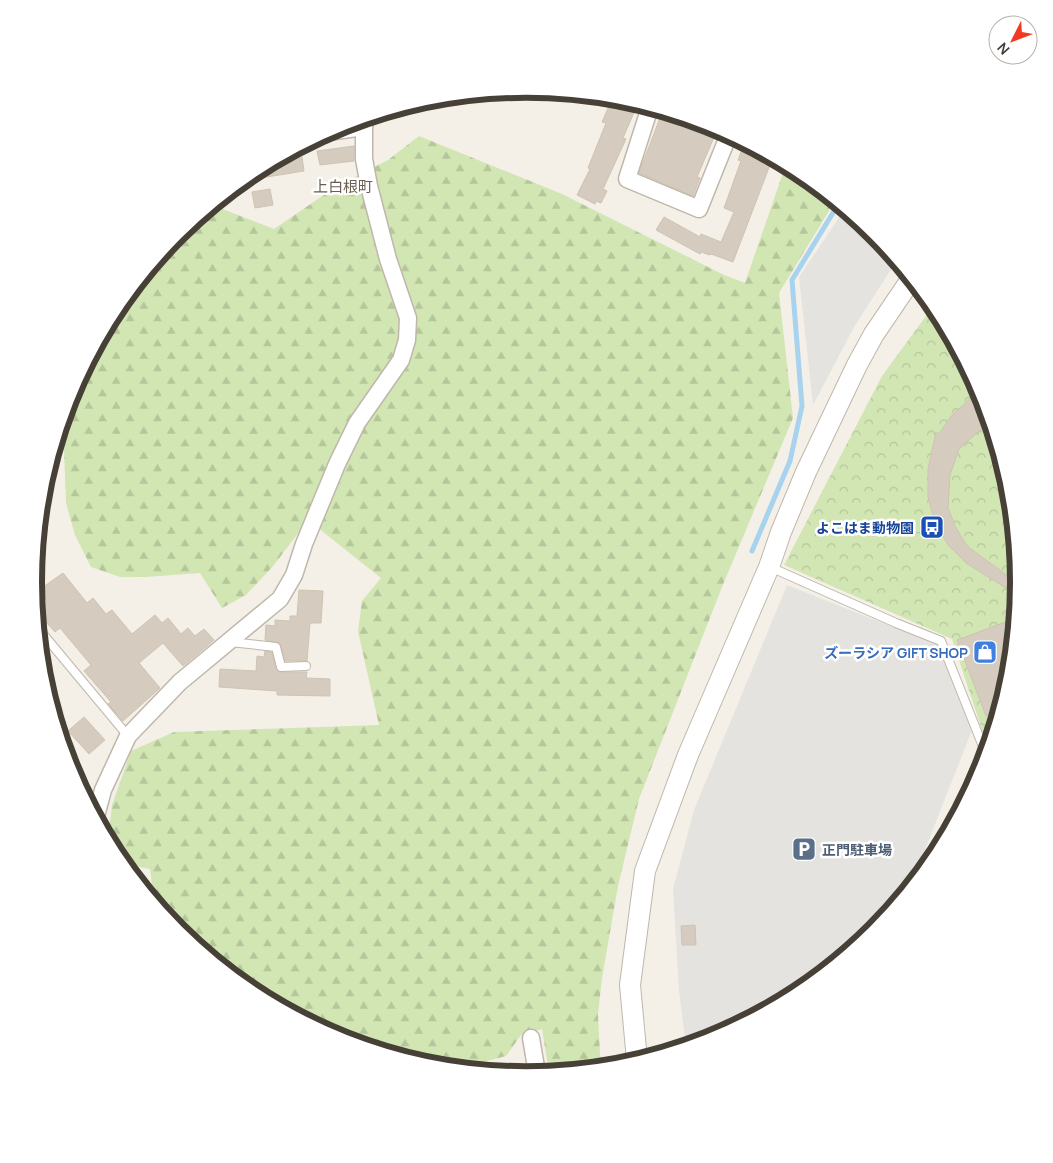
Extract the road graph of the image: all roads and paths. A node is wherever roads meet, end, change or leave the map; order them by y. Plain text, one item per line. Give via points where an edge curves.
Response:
1 (648, 113) edge
2 (365, 125) edge
3 (726, 140) edge
4 (908, 284) edge
5 (769, 567) junction
6 (46, 638) edge
7 (230, 642) junction
8 (306, 666) dead end
9 (128, 736) junction
10 (982, 745) edge
11 (98, 807) edge
12 (531, 1038) dead end
13 (636, 1053) edge
14 (535, 1065) edge

1 - 3 street via 627,179 699,209
2 - 7 street via 364,159 369,186 408,318 407,340 401,360 349,439 294,575 280,599
4 - 5 street via 852,373 806,472
5 - 10 lane via 941,641
5 - 13 street via 688,755 645,871 630,985
6 - 9 lane
7 - 8 lane via 276,647 281,667
7 - 9 street via 180,682
9 - 11 street
12 - 14 street

